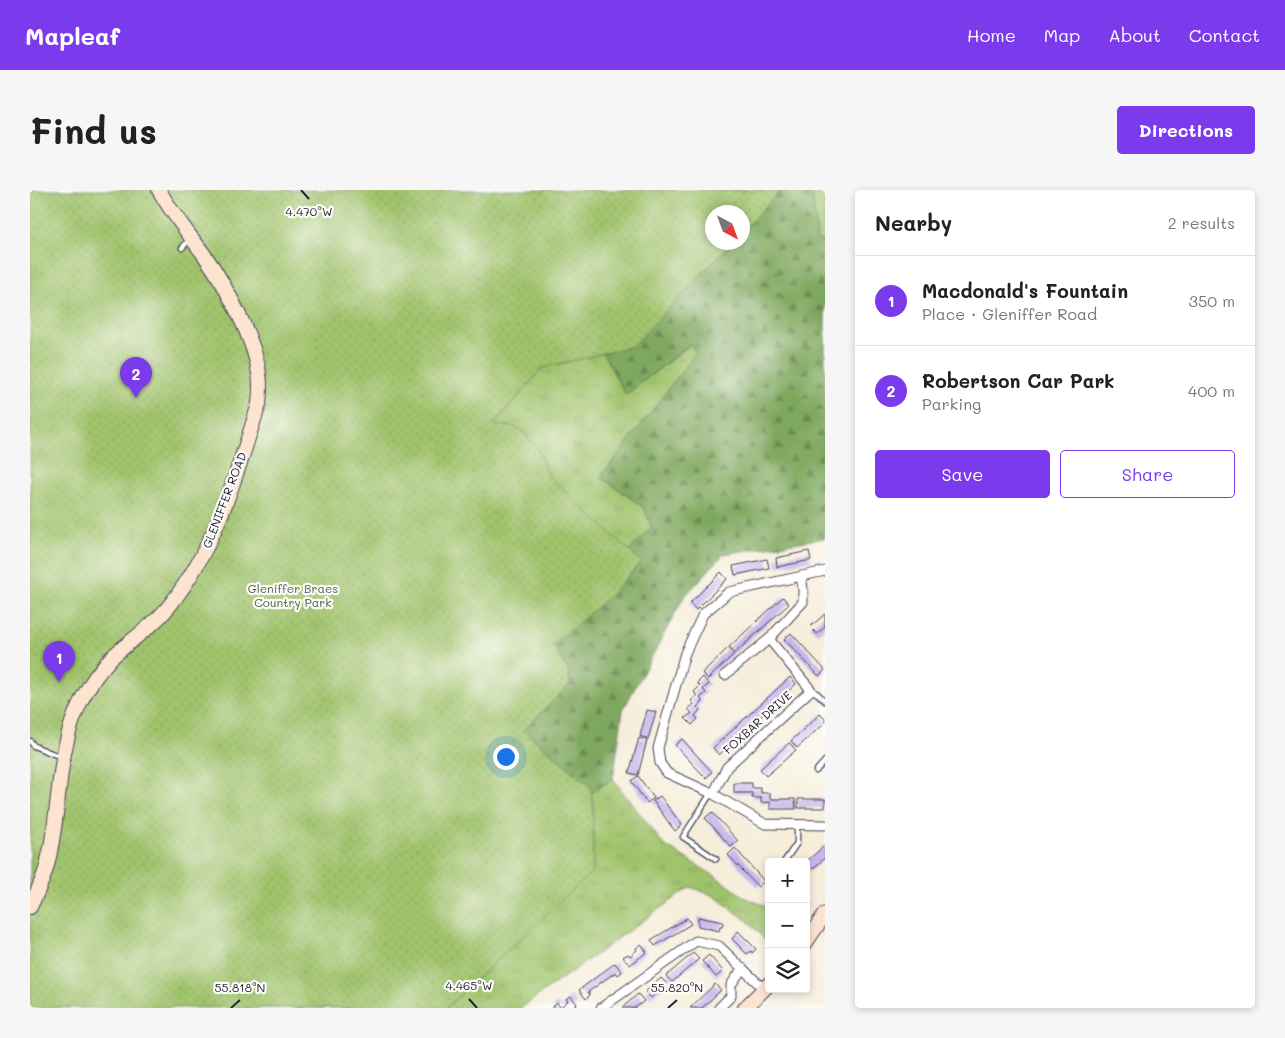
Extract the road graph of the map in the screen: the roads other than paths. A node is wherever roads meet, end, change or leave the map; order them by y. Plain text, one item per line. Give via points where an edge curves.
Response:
1 (159, 190) edge
2 (825, 570) edge
3 (801, 576) junction
4 (769, 640) junction
5 (725, 675) dead end
6 (811, 690) junction
7 (825, 702) edge
8 (30, 741) edge
9 (62, 758) junction
10 (825, 761) edge
11 (816, 771) dead end
12 (712, 794) junction
13 (797, 825) junction
14 (825, 825) edge
15 (787, 858) edge
16 (716, 859) dead end
17 (30, 907) edge
18 (825, 914) edge
19 (810, 936) edge
20 (742, 969) junction
21 (765, 986) edge
22 (765, 988) edge
23 (731, 996) junction
24 (601, 1008) edge
25 (719, 1008) edge
26 (744, 1008) edge

1 - 9 main road, GLENIFFER ROAD via 187,243 220,280 250,341 259,372 259,404 217,525 202,556 169,606 110,659 97,675 74,717
2 - 3 street
3 - 4 street via 802,602
3 - 12 street via 729,592 702,614 685,653 658,748 660,763 667,773
4 - 5 street
4 - 6 street, FOXBAR DRIVE
6 - 7 lane
6 - 12 street, FOXBAR DRIVE via 726,767
8 - 9 lane via 34,746
9 - 17 main road, GLENIFFER ROAD via 49,860
10 - 11 lane
12 - 13 street via 765,824
12 - 16 lane via 683,837
13 - 14 street
13 - 15 lane via 797,843
18 - 19 main road
20 - 21 street
20 - 23 street via 731,985
20 - 24 street via 719,946 696,941
22 - 26 main road
23 - 25 street
23 - 26 street

